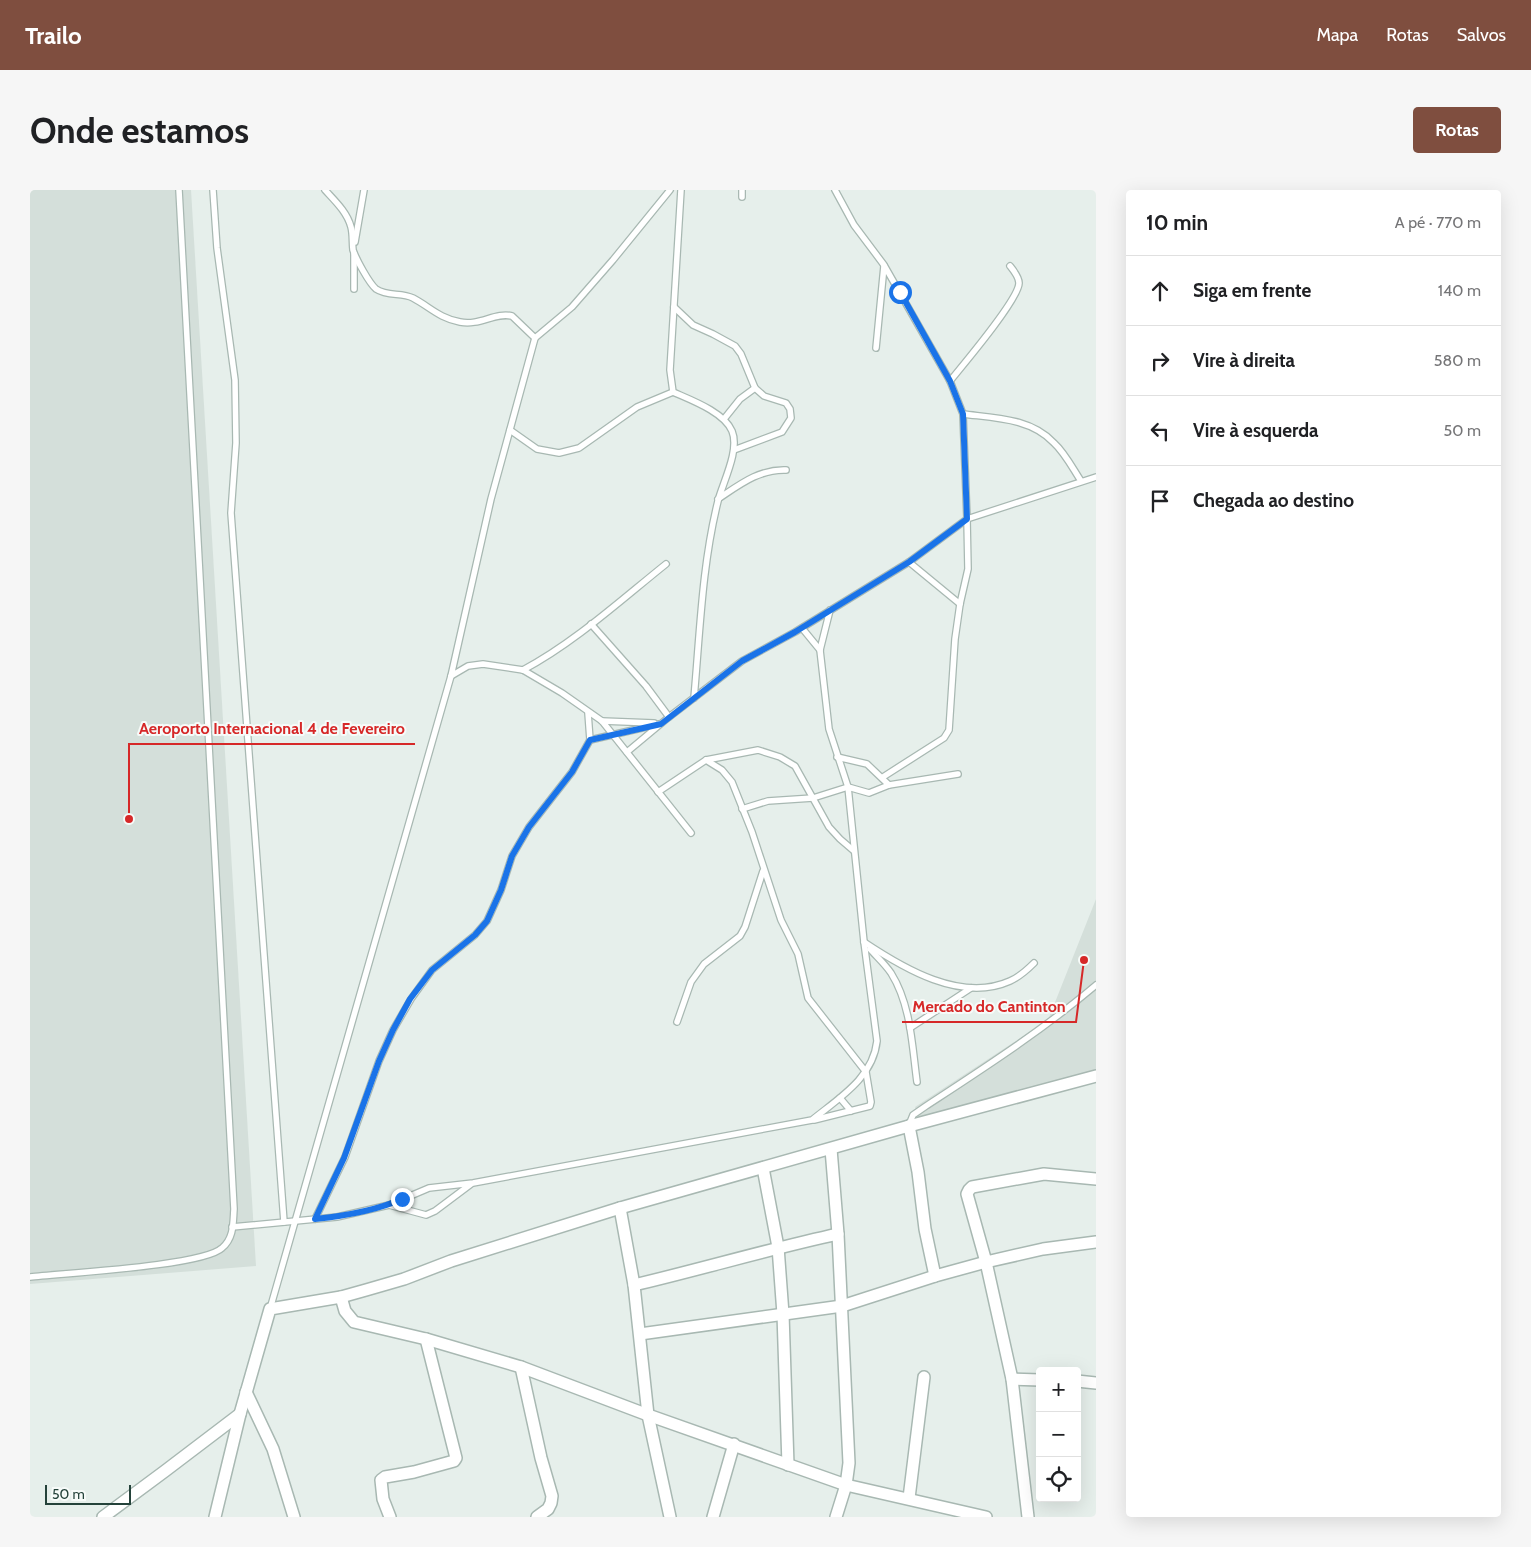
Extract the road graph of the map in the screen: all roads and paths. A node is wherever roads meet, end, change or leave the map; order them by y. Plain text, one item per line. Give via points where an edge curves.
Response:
1 (179, 190) edge
2 (213, 190) edge
3 (325, 190) edge
4 (364, 190) edge
5 (670, 190) edge
6 (681, 190) edge
7 (742, 190) edge
8 (835, 190) edge
9 (742, 197) dead end
10 (354, 251) junction
11 (884, 265) junction
12 (1010, 266) dead end
13 (354, 289) dead end
14 (674, 307) junction
15 (535, 338) junction
16 (876, 348) dead end
17 (950, 381) junction
18 (755, 388) junction
19 (673, 392) junction
20 (963, 414) junction
21 (724, 419) junction
22 (510, 430) junction
23 (734, 450) junction
24 (786, 470) dead end
25 (1096, 470) edge
26 (1093, 477) edge
27 (1081, 481) junction
28 (718, 499) junction
29 (967, 519) junction
30 (909, 562) junction
31 (666, 564) dead end
32 (960, 604) junction
33 (830, 610) junction
34 (591, 624) junction
35 (802, 628) junction
36 (820, 650) junction
37 (523, 670) junction
38 (451, 676) junction
39 (694, 698) junction
40 (588, 713) junction
41 (669, 717) junction
42 (602, 722) junction
43 (661, 724) junction
44 (613, 735) junction
45 (590, 740) junction
46 (626, 752) junction
47 (837, 757) junction
48 (706, 760) junction
49 (958, 774) dead end
50 (883, 778) junction
51 (889, 784) junction
52 (848, 787) junction
53 (658, 792) junction
54 (813, 798) junction
55 (742, 809) junction
56 (691, 833) dead end
57 (854, 851) junction
58 (763, 871) junction
59 (864, 942) junction
60 (1034, 963) dead end
61 (1096, 985) edge
62 (972, 988) junction
63 (677, 1022) dead end
64 (910, 1028) junction
65 (866, 1072) junction
66 (1096, 1076) edge
67 (917, 1082) dead end
68 (840, 1098) junction
69 (851, 1111) junction
70 (812, 1120) junction
71 (909, 1126) junction
72 (832, 1149) junction
73 (763, 1168) junction
74 (1096, 1179) edge
75 (473, 1183) junction
76 (389, 1205) junction
77 (620, 1208) junction
78 (315, 1219) junction
79 (296, 1221) junction
80 (284, 1222) junction
81 (232, 1227) junction
82 (838, 1234) junction
83 (1096, 1242) edge
84 (778, 1247) junction
85 (986, 1262) junction
86 (935, 1276) junction
87 (30, 1277) edge
88 (634, 1285) junction
89 (341, 1297) junction
90 (842, 1306) junction
91 (270, 1309) junction
92 (783, 1314) junction
93 (640, 1334) junction
94 (426, 1340) junction
95 (521, 1367) junction
96 (924, 1378) dead end
97 (1012, 1379) junction
98 (1036, 1380) edge
99 (1081, 1382) edge
100 (1096, 1383) edge
101 (246, 1392) junction
102 (240, 1414) junction
103 (648, 1415) junction
104 (734, 1444) junction
105 (788, 1465) junction
106 (846, 1484) junction
107 (909, 1498) junction
108 (974, 1516) edge
109 (103, 1517) edge
110 (215, 1517) edge
111 (294, 1517) edge
112 (390, 1517) edge
113 (537, 1517) edge
114 (670, 1517) edge
115 (713, 1517) edge
116 (836, 1517) edge
117 (986, 1517) edge
118 (1028, 1517) edge

1 - 81 lane via 234,1199
2 - 80 lane via 217,248 235,380 236,443 231,513
3 - 10 lane via 344,210 352,227
4 - 10 lane
5 - 15 lane via 572,307
6 - 14 lane
7 - 9 lane
8 - 11 lane via 854,224
10 - 13 lane
10 - 15 lane via 369,282 383,293 411,298 434,313 462,323 512,316
11 - 16 lane
11 - 17 lane
12 - 17 lane via 1019,280 1018,290 990,332
14 - 18 lane via 693,325 735,346
14 - 19 lane via 670,370
15 - 22 lane
17 - 20 lane
18 - 21 lane via 740,399
18 - 23 lane via 764,396 786,403 791,418 782,432
19 - 21 lane
19 - 22 lane via 637,407 579,448 560,453 537,449
20 - 27 lane via 1020,422 1040,432 1055,443
20 - 29 lane
21 - 23 lane via 732,431
22 - 38 lane via 490,499
23 - 28 lane
24 - 28 lane via 751,477
25 - 26 lane
26 - 27 lane
27 - 29 lane
28 - 39 lane via 704,575
29 - 30 lane
29 - 32 lane via 968,569
30 - 32 lane
30 - 33 lane
31 - 34 lane
32 - 50 lane via 949,730 944,738
33 - 35 lane
33 - 36 lane
34 - 37 lane
34 - 41 lane
35 - 36 lane
35 - 39 lane via 742,661
36 - 47 lane via 828,729
37 - 38 lane via 483,664 468,666
37 - 40 lane
38 - 79 lane
39 - 41 lane
40 - 42 lane
40 - 45 lane
41 - 43 lane
42 - 43 lane
42 - 44 lane
43 - 44 lane
43 - 46 lane
44 - 45 lane
44 - 46 lane
45 - 78 lane via 572,772 529,827 512,856 487,921 432,970 410,999 379,1061 344,1158
46 - 53 lane
47 - 50 lane via 867,764
47 - 52 lane
48 - 53 lane
48 - 54 lane via 758,750 780,756 794,766
48 - 55 lane via 722,770 732,782
49 - 51 lane
50 - 51 lane
51 - 52 lane via 869,793
52 - 54 lane
52 - 57 lane
53 - 56 lane
54 - 55 lane via 768,800
54 - 57 lane via 829,827
55 - 58 lane
57 - 59 lane
58 - 63 lane via 740,936 704,964 691,982
58 - 65 lane via 780,920 798,954 808,998
59 - 62 lane via 913,972 941,983
59 - 64 lane via 891,973 905,1003
59 - 65 lane via 877,1041 876,1053
60 - 62 lane via 1008,982
61 - 71 lane via 1007,1053 914,1115
62 - 64 lane
64 - 67 lane
65 - 68 lane
65 - 69 lane via 872,1102 870,1106
66 - 71 street
68 - 69 lane
68 - 70 lane
69 - 70 lane
70 - 75 lane
71 - 72 street
71 - 86 street
72 - 73 street
72 - 82 street
73 - 77 street
73 - 84 street
74 - 85 street via 1044,1174 972,1186 967,1194
75 - 76 lane via 429,1188
75 - 76 lane via 426,1215
76 - 78 lane
77 - 88 street
77 - 89 street
78 - 79 lane
79 - 80 lane
79 - 91 lane
80 - 81 lane
81 - 87 lane via 231,1238 221,1249 208,1255 177,1262
82 - 84 street
82 - 90 street
83 - 85 street via 1043,1249
84 - 88 street
84 - 92 street
85 - 86 street
85 - 97 street
86 - 90 street
88 - 93 street
89 - 91 street
89 - 94 street via 345,1312 354,1322
90 - 92 street
90 - 106 street via 849,1432
91 - 101 street
92 - 93 street
92 - 105 street
93 - 103 street
94 - 95 street
94 - 112 street via 456,1458 381,1480
95 - 103 street
95 - 113 street via 552,1496 548,1509
96 - 107 street
97 - 98 street
97 - 118 street
99 - 100 street
101 - 102 street
101 - 111 street via 272,1449
102 - 109 street
102 - 110 street
103 - 104 street
103 - 114 street
104 - 105 street
104 - 115 street
105 - 106 street
106 - 107 street
106 - 116 street
107 - 108 street
108 - 117 street

